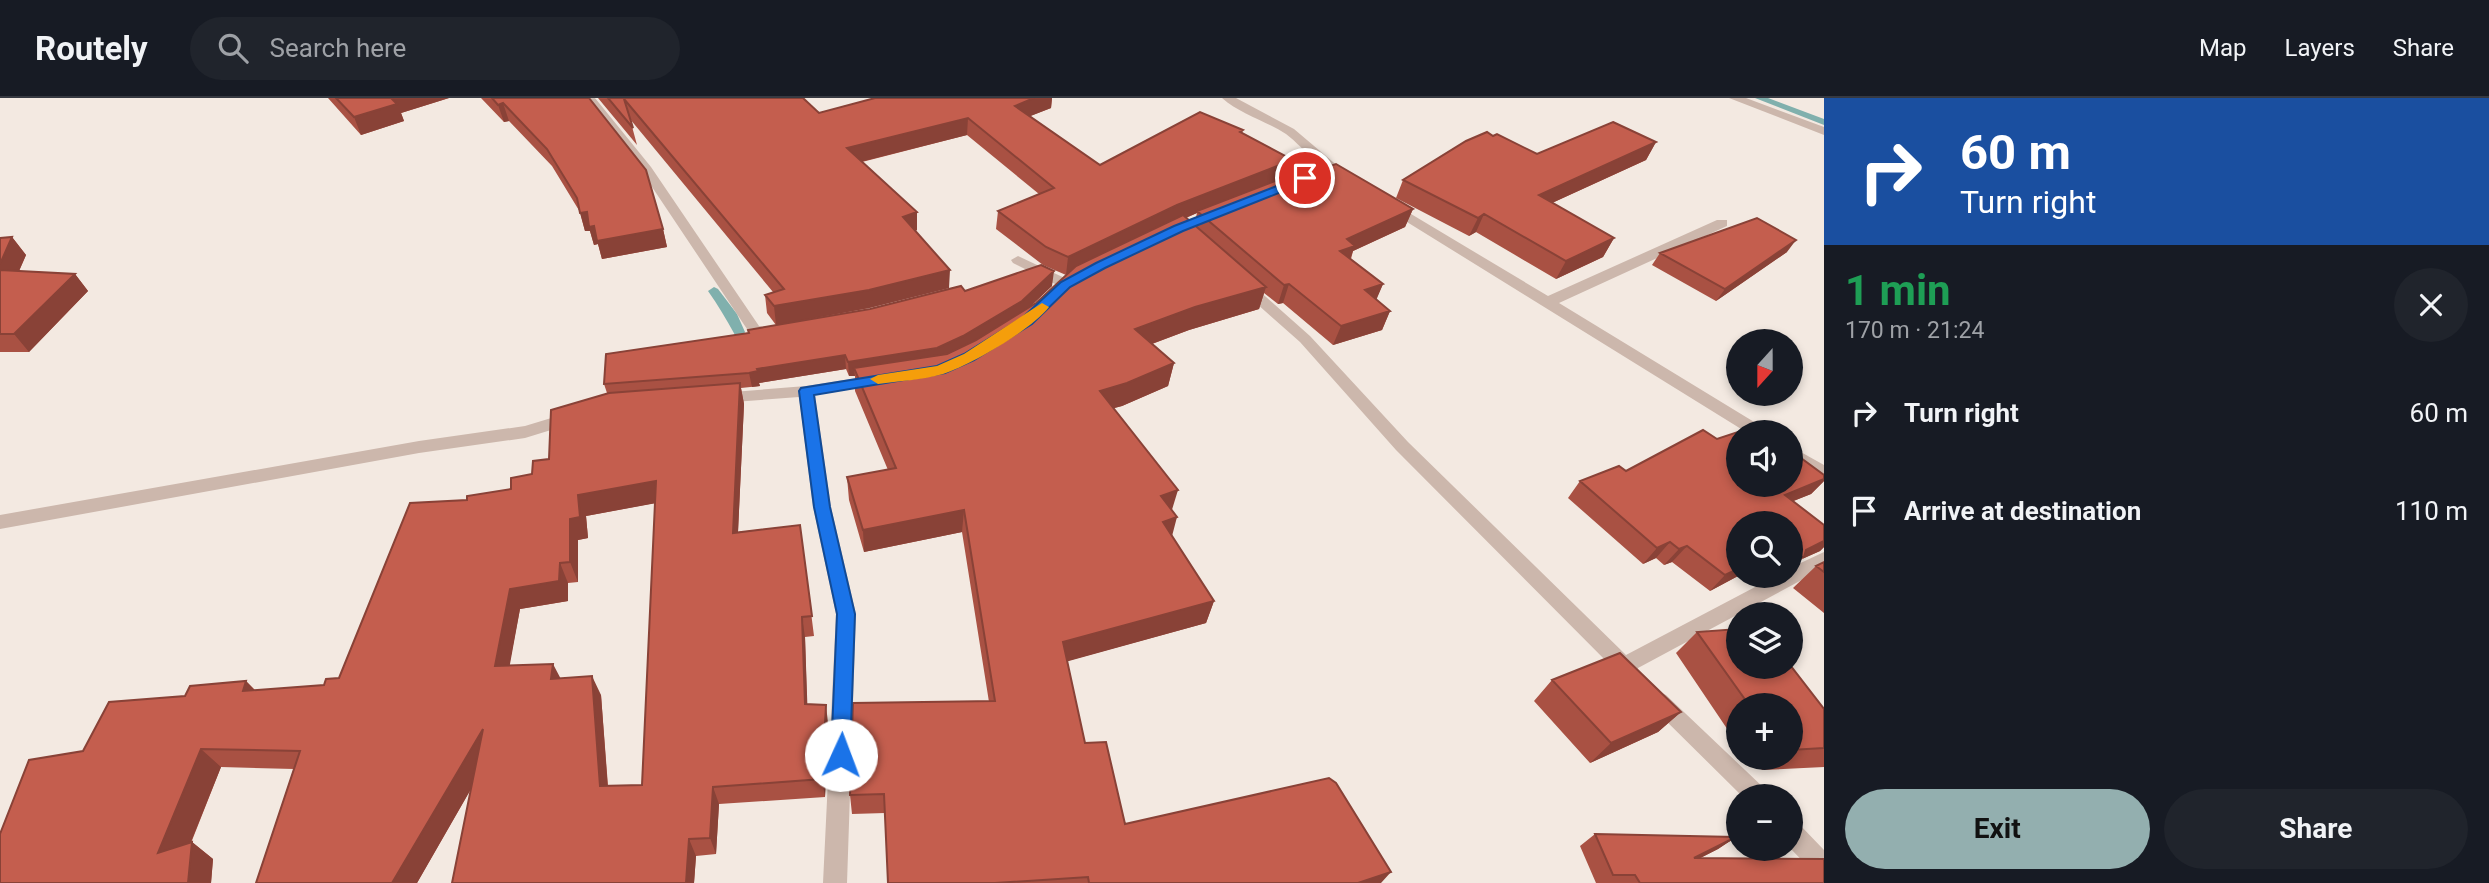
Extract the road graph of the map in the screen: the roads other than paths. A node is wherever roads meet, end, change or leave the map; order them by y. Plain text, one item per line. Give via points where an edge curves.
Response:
1 (589, 98) edge
2 (1228, 98) edge
3 (1735, 98) edge
4 (1824, 131) edge
5 (1722, 223) dead end
6 (1018, 260) dead end
7 (1227, 271) edge
8 (1038, 273) junction
9 (1014, 279) edge
10 (1066, 285) edge
11 (1548, 302) junction
12 (794, 330) edge
13 (889, 377) edge
14 (806, 391) junction
15 (697, 399) edge
16 (589, 413) edge
17 (1739, 420) edge
18 (1803, 460) edge
19 (1824, 473) edge
20 (0, 522) edge
21 (1824, 559) edge
22 (1624, 666) junction
23 (1745, 784) edge
24 (1803, 845) edge
25 (1824, 867) edge
26 (835, 883) edge

1 - 12 street via 648,170 754,328 767,334
2 - 11 street via 1290,132 1324,171 1370,193
3 - 4 street
5 - 11 street
6 - 8 street
7 - 22 street via 1305,339 1402,446
8 - 9 street
8 - 10 street
11 - 17 street
13 - 14 street
14 - 15 street
14 - 26 street via 822,507 846,614
16 - 20 street via 525,432
18 - 19 street
21 - 22 street
22 - 23 street
24 - 25 street

